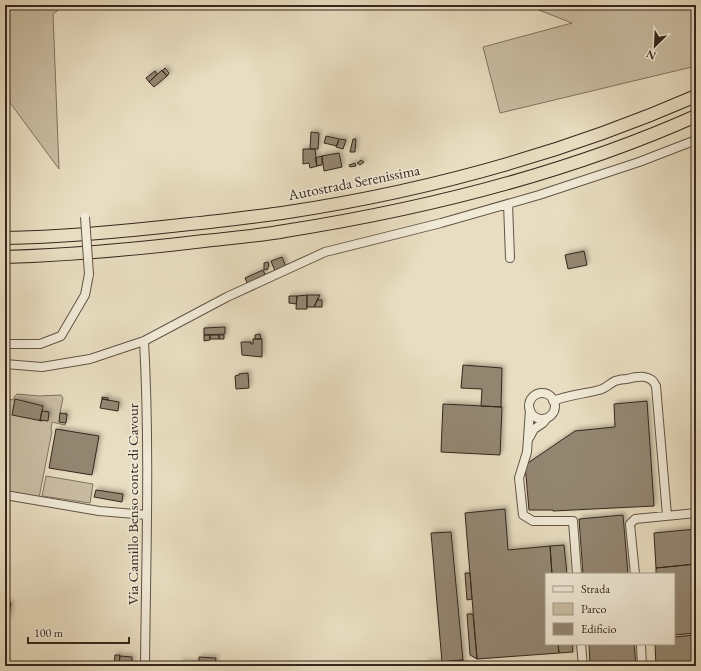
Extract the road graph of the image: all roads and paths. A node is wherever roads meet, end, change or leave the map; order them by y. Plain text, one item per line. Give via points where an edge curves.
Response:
1 (696, 96) edge
2 (696, 116) edge
3 (696, 140) edge
4 (508, 204) junction
5 (85, 217) dead end
6 (5, 238) edge
7 (5, 257) edge
8 (510, 258) dead end
9 (144, 341) junction
10 (5, 344) edge
11 (5, 364) edge
12 (553, 400) junction
13 (530, 410) junction
14 (547, 418) junction
15 (529, 439) junction
16 (5, 495) edge
17 (696, 513) edge
18 (148, 514) junction
19 (667, 515) junction
20 (577, 573) edge
21 (635, 573) edge
22 (581, 645) edge
23 (640, 645) edge
24 (145, 666) edge
25 (583, 666) edge
26 (642, 666) edge

1 - 6 highway, Autostrada Serenissima via 556,148 464,175 365,198 282,213 143,229
2 - 7 highway via 600,153 513,181 376,215 284,232 145,248 52,256
3 - 4 street via 639,162
4 - 8 street
4 - 9 street via 325,252 227,297
5 - 10 street, bridge via 89,274 85,295 61,336 40,344
9 - 11 street via 90,359 42,367
9 - 18 street, Via Camillo Benso conte di Cavour
12 - 13 street via 545,394 537,394 531,399
12 - 14 street via 554,411
12 - 19 street via 599,390 615,381 638,376 650,378 654,382
13 - 14 street via 537,418
13 - 15 street
14 - 15 street via 534,429
15 - 20 street via 519,478 523,515 533,521 573,521
16 - 18 street via 99,511
17 - 19 street
18 - 24 street, Via Camillo Benso conte di Cavour
19 - 21 street via 635,518 630,524
22 - 25 street
23 - 26 street

